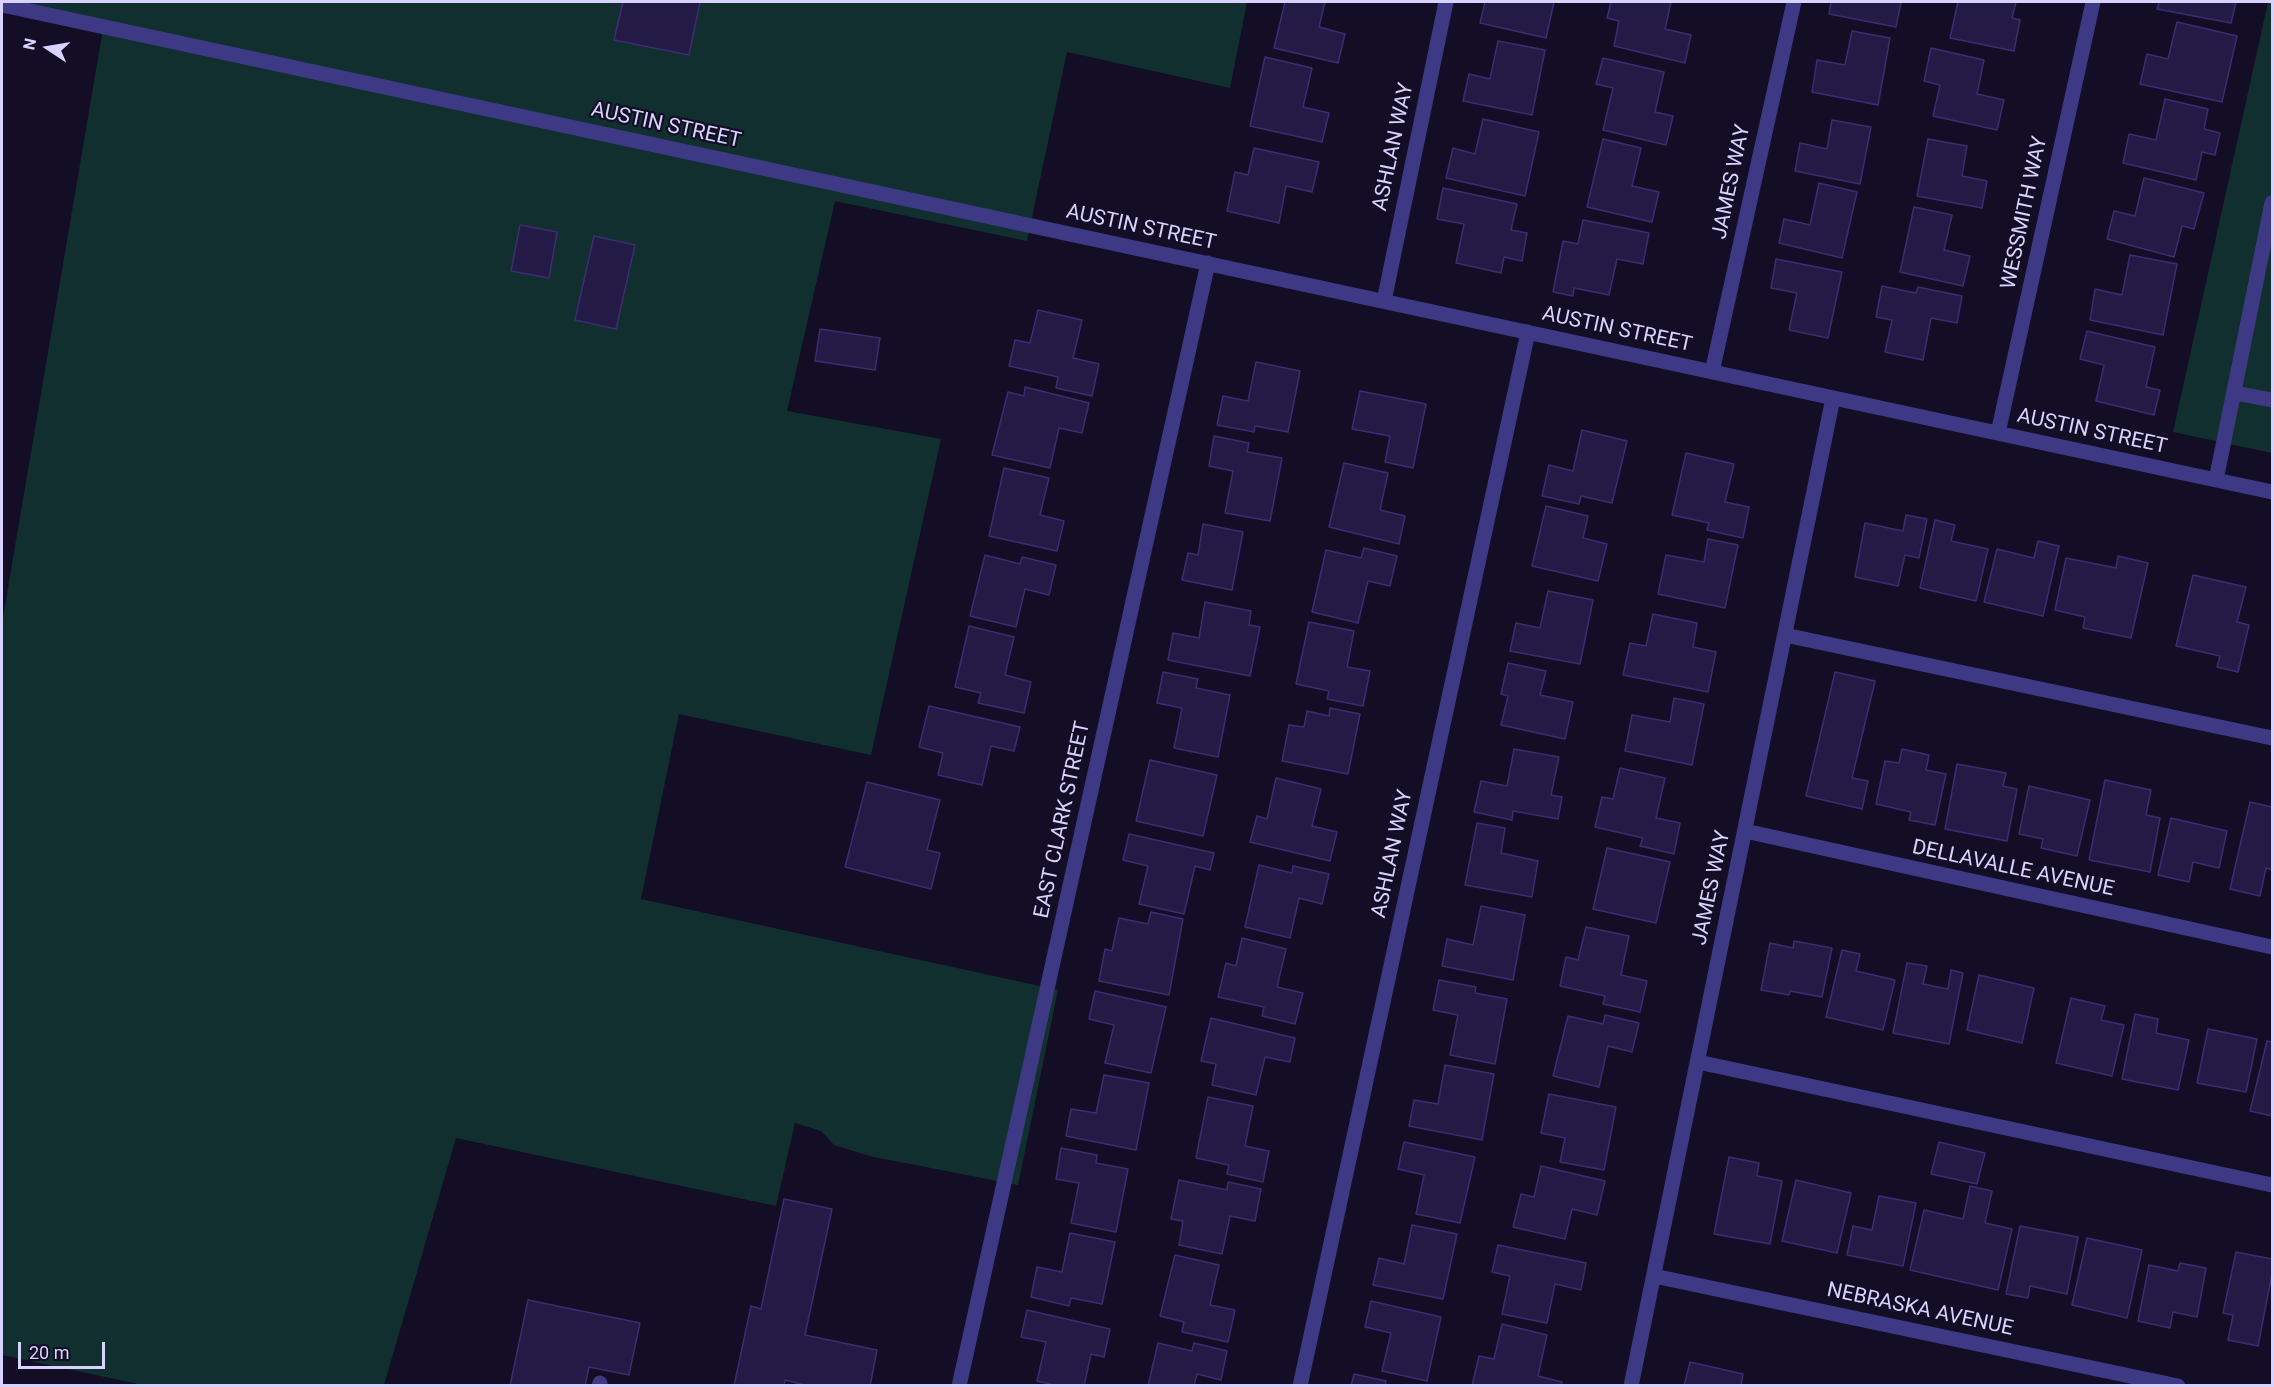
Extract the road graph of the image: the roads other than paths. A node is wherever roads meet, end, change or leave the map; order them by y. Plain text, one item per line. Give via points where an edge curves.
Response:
1 (1446, 2) edge
2 (1794, 2) edge
3 (2093, 2) edge
4 (2, 4) edge
5 (2272, 203) edge
6 (1208, 263) junction
7 (1384, 301) junction
8 (1528, 332) junction
9 (1712, 372) junction
10 (2235, 393) junction
11 (1833, 398) junction
12 (2272, 400) edge
13 (1998, 434) junction
14 (2217, 480) junction
15 (2272, 492) edge
16 (1785, 635) junction
17 (2272, 738) edge
18 (1745, 831) junction
19 (2272, 947) edge
20 (1698, 1062) junction
21 (2272, 1185) edge
22 (1654, 1276) junction
23 (959, 1386) edge
24 (1300, 1386) edge
25 (1631, 1386) edge
26 (2178, 1386) edge

1 - 7 street, ASHLAN WAY
2 - 9 street, JAMES WAY
3 - 13 street, WESSMITH WAY
4 - 6 street, AUSTIN STREET
5 - 10 street
6 - 7 street, AUSTIN STREET
6 - 23 street, EAST CLARK STREET
7 - 8 street, AUSTIN STREET
8 - 9 street, AUSTIN STREET
8 - 24 street, ASHLAN WAY
9 - 11 street, AUSTIN STREET
10 - 12 street
10 - 14 street
11 - 13 street, AUSTIN STREET
11 - 16 street, JAMES WAY
13 - 14 street, AUSTIN STREET
14 - 15 street, AUSTIN STREET
16 - 17 street
16 - 18 street, JAMES WAY
18 - 19 street, DELLAVALLE AVENUE
18 - 20 street, JAMES WAY
20 - 21 street
20 - 22 street, JAMES WAY
22 - 25 street, JAMES WAY
22 - 26 street, NEBRASKA AVENUE

